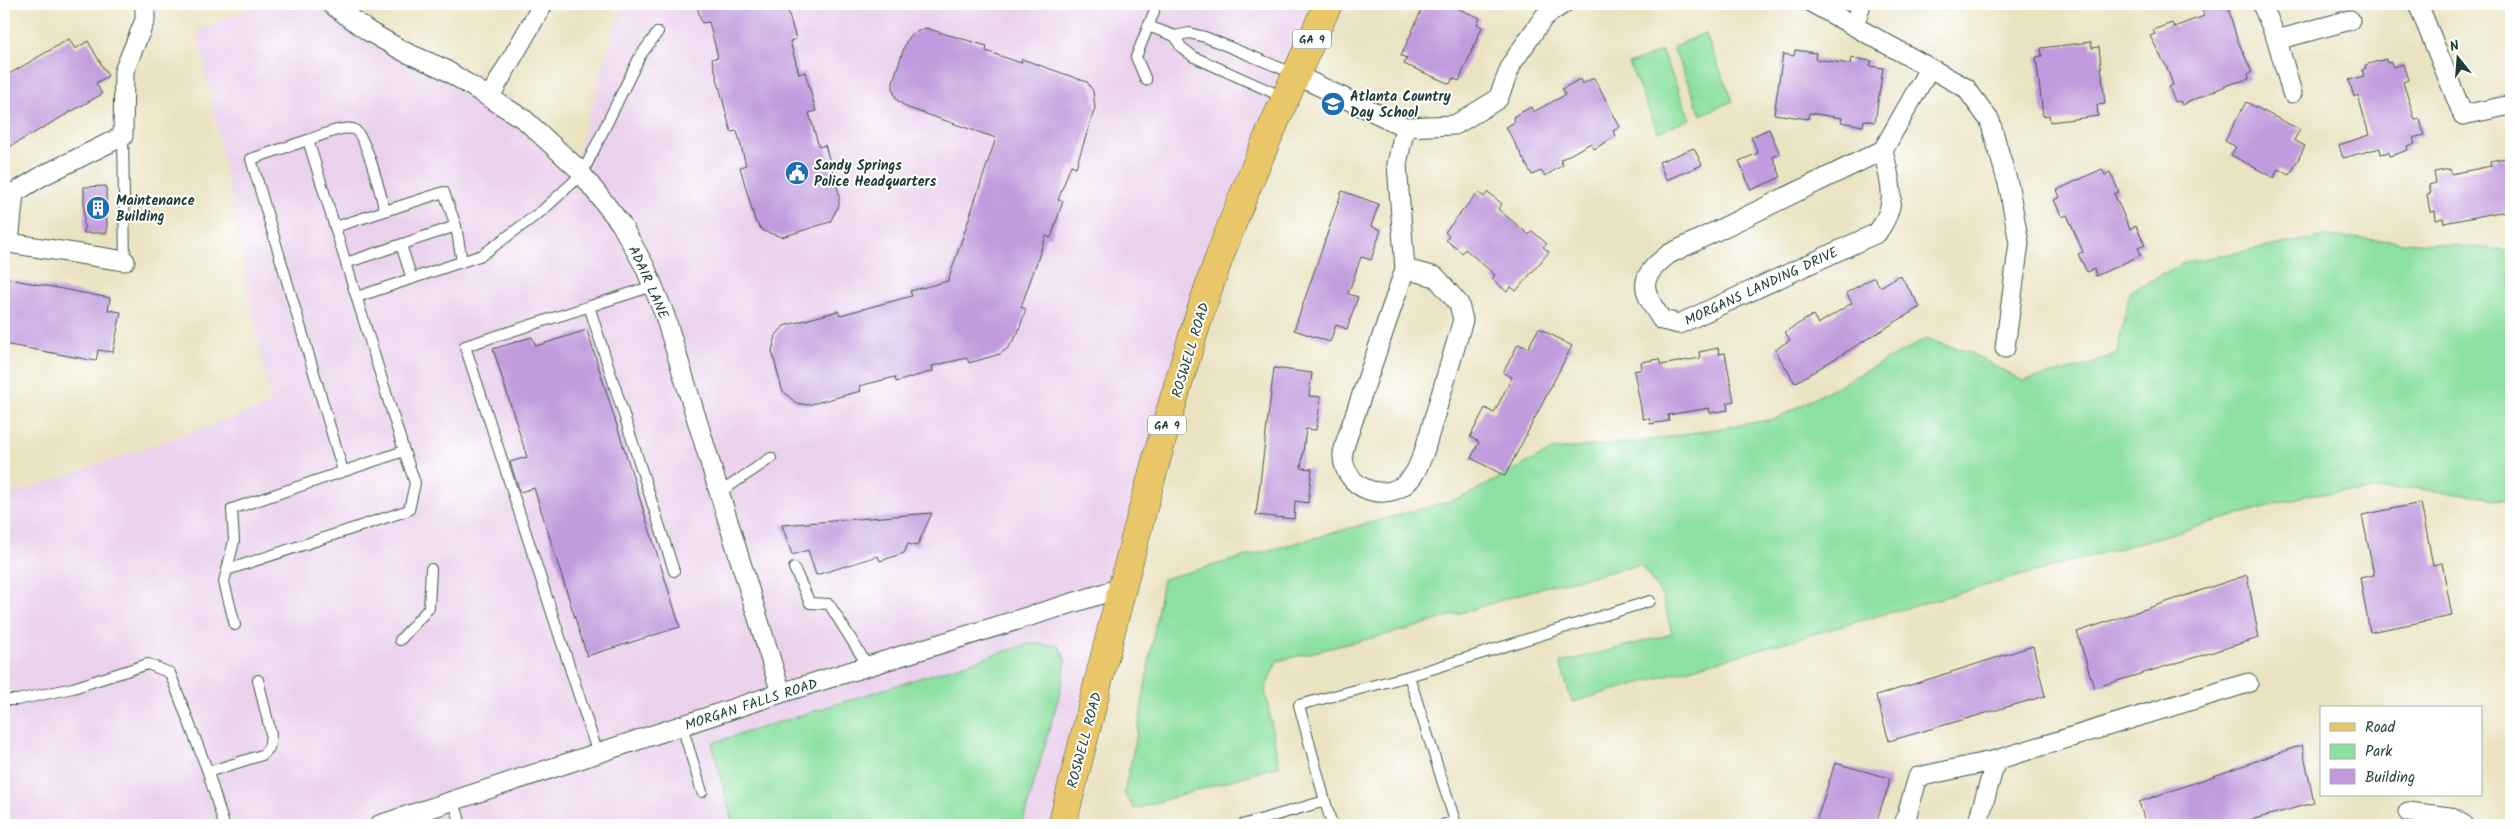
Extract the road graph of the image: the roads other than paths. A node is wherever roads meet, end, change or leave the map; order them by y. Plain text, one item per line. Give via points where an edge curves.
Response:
1 (145, 4) edge
2 (331, 4) edge
3 (543, 4) edge
4 (1328, 4) edge
5 (1563, 4) edge
6 (1814, 4) edge
7 (1861, 4) edge
8 (2262, 4) edge
9 (2418, 4) edge
10 (1154, 12) dead end
11 (2350, 20) dead end
12 (1148, 26) junction
13 (1854, 26) junction
14 (658, 32) dead end
15 (1175, 36) junction
16 (2276, 40) junction
17 (1930, 69) junction
18 (1146, 80) dead end
19 (1291, 87) junction
20 (2292, 93) dead end
21 (489, 98) junction
22 (2511, 105) edge
23 (1405, 127) junction
24 (122, 136) junction
25 (308, 140) junction
26 (1883, 150) junction
27 (582, 174) junction
28 (9, 193) edge
29 (385, 211) junction
30 (456, 226) junction
31 (335, 227) junction
32 (401, 245) junction
33 (125, 261) joint
34 (462, 262) junction
35 (346, 263) junction
36 (1405, 269) junction
37 (412, 279) junction
38 (653, 286) junction
39 (357, 297) junction
40 (589, 306) junction
41 (2005, 348) dead end
42 (404, 450) junction
43 (771, 458) dead end
44 (343, 471) junction
45 (719, 492) junction
46 (794, 568) dead end
47 (431, 569) dead end
48 (227, 570) junction
49 (674, 571) dead end
50 (1124, 587) junction
51 (1650, 601) dead end
52 (235, 625) dead end
53 (400, 640) dead end
54 (868, 666) junction
55 (1409, 676) junction
56 (258, 680) dead end
57 (2248, 683) dead end
58 (781, 693) junction
59 (4, 700) edge
60 (682, 726) junction
61 (598, 754) junction
62 (1996, 760) junction
63 (208, 772) junction
64 (702, 792) dead end
65 (454, 801) junction
66 (1325, 801) junction
67 (2408, 812) dead end
68 (224, 825) edge
69 (379, 825) edge
70 (461, 825) edge
71 (1062, 825) edge
72 (1242, 825) edge
73 (1332, 825) edge
74 (1443, 825) edge
75 (1904, 825) edge
76 (1977, 825) edge
77 (2464, 825) edge

1 - 24 street via 145,20 124,71
2 - 21 street, ADAIR LANE via 368,31 444,69
3 - 21 street
4 - 19 main road, ROSWELL ROAD / GA 9
5 - 23 street via 1544,17 1512,62 1498,99 1455,125
6 - 13 street
7 - 13 street
8 - 16 street
9 - 22 street via 2464,115
10 - 12 lane
11 - 16 street
12 - 15 lane
12 - 18 lane via 1136,57
13 - 17 street
14 - 27 lane via 640,56
15 - 19 lane via 1189,33 1205,37
15 - 19 lane via 1181,48 1194,57
16 - 20 street
17 - 26 street
17 - 41 street via 1966,88 1990,121 2009,187 2019,243
19 - 23 street
19 - 50 main road, ROSWELL ROAD / GA 9 via 1246,189 1205,300 1169,417
21 - 27 street, ADAIR LANE via 524,120
23 - 36 street via 1397,164
24 - 28 street
24 - 33 lane
25 - 29 lane via 344,129 359,132
25 - 31 lane
25 - 44 lane via 251,159
26 - 26 street, MORGANS LANDING DRIVE via 1669,254 1651,268 1644,285 1662,320 1679,324 1877,233 1888,219 1892,206 1892,189
27 - 34 lane via 543,210 482,255
27 - 38 street, ADAIR LANE via 621,224
28 - 33 street via 9,244
29 - 30 lane via 444,192
29 - 31 lane
30 - 32 lane
30 - 34 lane
31 - 35 lane
32 - 35 lane
32 - 37 lane
34 - 37 lane
35 - 39 lane
36 - 36 street via 1343,457 1357,484 1371,492 1395,490 1416,473 1463,320 1459,304 1436,277
37 - 39 lane
38 - 40 lane
38 - 45 street, ADAIR LANE
39 - 42 lane
40 - 49 lane
40 - 61 lane via 465,346
42 - 44 lane
42 - 48 lane via 416,483 409,510
43 - 45 lane
44 - 48 lane via 232,509 234,541
45 - 58 street, ADAIR LANE
46 - 54 lane via 810,603 829,604
47 - 53 lane via 429,608
48 - 52 lane via 224,582
50 - 54 street, MORGAN FALLS ROAD
50 - 71 main road, ROSWELL ROAD / GA 9
51 - 55 lane
54 - 58 street, MORGAN FALLS ROAD
55 - 66 lane via 1299,706
55 - 74 lane via 1455,822
56 - 63 lane via 271,734 270,748 262,755
57 - 62 street
58 - 60 street, MORGAN FALLS ROAD
59 - 63 lane via 73,688 148,664 170,673
60 - 61 street, MORGAN FALLS ROAD
60 - 64 lane
61 - 65 street, MORGAN FALLS ROAD
62 - 75 street via 1918,777
62 - 76 street
63 - 68 lane
65 - 69 street, MORGAN FALLS ROAD
65 - 70 lane
66 - 72 lane
66 - 73 lane
67 - 77 street via 2450,817

